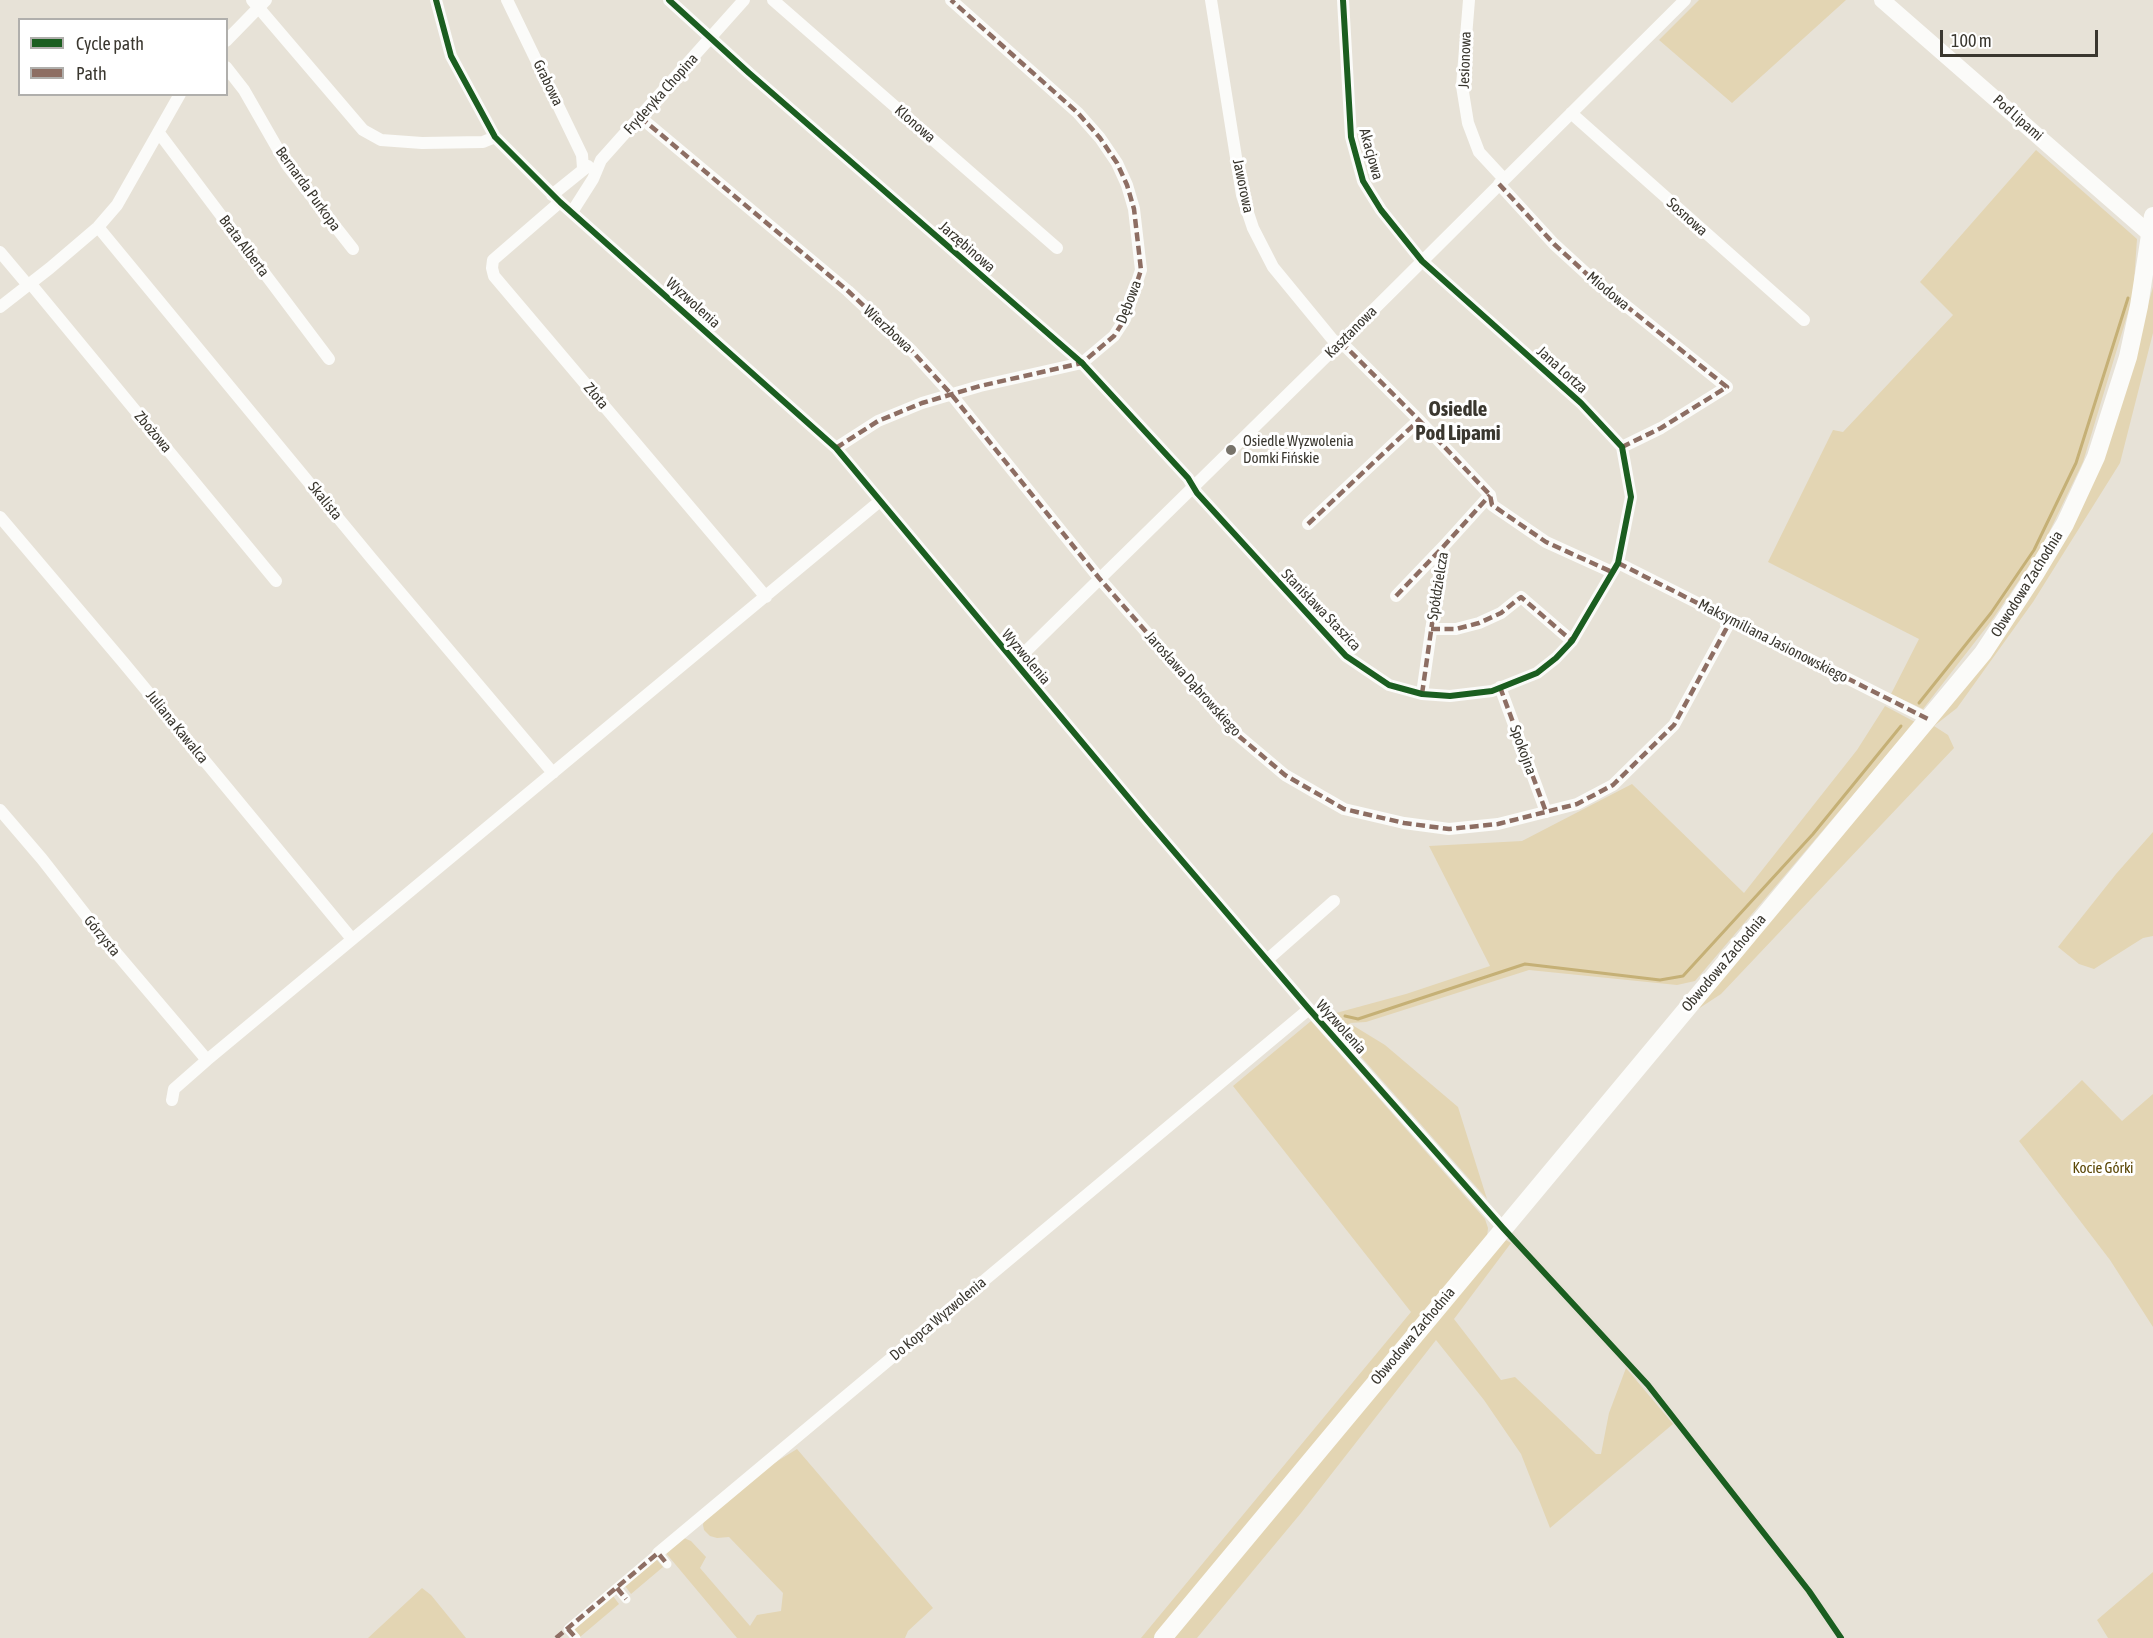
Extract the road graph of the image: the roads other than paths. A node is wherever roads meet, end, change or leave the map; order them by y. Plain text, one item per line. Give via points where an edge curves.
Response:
1 (436, 0) edge
2 (507, 0) edge
3 (669, 0) edge
4 (744, 0) edge
5 (773, 0) edge
6 (951, 0) edge
7 (1211, 0) edge
8 (1342, 0) edge
9 (1468, 0) edge
10 (1685, 0) edge
11 (1882, 0) edge
12 (258, 2) edge
13 (228, 39) edge
14 (710, 39) junction
15 (228, 70) edge
16 (179, 96) edge
17 (1571, 113) junction
18 (640, 117) junction
19 (159, 133) junction
20 (495, 137) junction
21 (600, 160) junction
22 (584, 168) junction
23 (1501, 182) junction
24 (556, 198) junction
25 (572, 212) junction
26 (2153, 216) edge
27 (98, 227) junction
28 (2152, 236) edge
29 (1057, 248) dead end
30 (353, 249) dead end
31 (0, 252) edge
32 (1422, 261) junction
33 (29, 284) junction
34 (0, 307) edge
35 (1804, 320) dead end
36 (1339, 344) junction
37 (330, 359) dead end
38 (1082, 363) junction
39 (951, 394) junction
40 (1419, 420) junction
41 (1622, 447) junction
42 (836, 448) junction
43 (1193, 487) junction
44 (1490, 495) junction
45 (880, 501) junction
46 (0, 517) edge
47 (1308, 524) dead end
48 (1443, 547) junction
49 (1615, 568) junction
50 (1100, 578) junction
51 (276, 581) dead end
52 (1396, 596) dead end
53 (766, 597) junction
54 (1731, 620) junction
55 (1431, 629) junction
56 (1572, 641) junction
57 (1015, 662) junction
58 (1500, 687) junction
59 (1422, 694) junction
60 (1928, 719) junction
61 (553, 773) junction
62 (0, 810) edge
63 (1546, 812) junction
64 (1334, 901) dead end
65 (352, 939) junction
66 (1267, 960) junction
67 (1309, 1009) junction
68 (207, 1060) junction
69 (172, 1100) dead end
70 (1503, 1228) junction
71 (658, 1553) junction
72 (667, 1564) dead end
73 (617, 1588) junction
74 (626, 1599) dead end
75 (576, 1638) edge
76 (1162, 1638) edge

1 - 20 street, Wyzwolenia via 451,56
2 - 22 street, Grabowa via 582,155
3 - 14 street, Jarzębinowa
4 - 14 street, Fryderyka Chopina
5 - 29 street, Klonowa
6 - 38 street, Dębowa via 1078,113 1117,163 1127,185 1134,209 1141,270 1125,319 1114,336
7 - 36 street, Jaworowa via 1242,195 1253,228 1273,267
8 - 32 street, Akacjowa via 1351,138 1363,181
9 - 23 street, Jesionowa via 1462,86 1468,123 1479,152
10 - 17 street, Kasztanowa
11 - 28 street, Pod Lipami
12 - 13 street
12 - 20 street via 363,130 381,140 422,143 483,142
14 - 18 street, Fryderyka Chopina
14 - 38 street, Jarzębinowa
15 - 30 street, Bernarda Purkopa via 287,165
16 - 19 street
17 - 23 street, Kasztanowa
17 - 35 street, Sosnowa
18 - 21 street, Fryderyka Chopina
18 - 39 street, Wierzbowa via 848,291
19 - 27 street via 117,205
19 - 37 street, Brata Alberta
20 - 24 street, Wyzwolenia
21 - 22 street, Fryderyka Chopina
21 - 25 street, Fryderyka Chopina
22 - 24 street, Fryderyka Chopina
23 - 32 street, Kasztanowa
23 - 41 street, Miodowa via 1554,244 1589,276 1727,387
24 - 25 street, Wyzwolenia
24 - 53 street, Złota via 493,260 494,276
25 - 42 street, Wyzwolenia
26 - 28 main road, Obwodowa Zachodnia
27 - 33 street
27 - 61 street, Skalista
28 - 60 main road, Obwodowa Zachodnia via 2128,357 2096,457 2065,524 1983,653
31 - 33 street, Zbożowa
32 - 36 street, Kasztanowa
32 - 41 street, Jana Lortza via 1581,403
33 - 34 street
33 - 51 street, Zbożowa
36 - 40 street
36 - 43 street, Kasztanowa
38 - 39 street, Dębowa
38 - 43 street, Jarzębinowa
39 - 42 street, Dębowa via 878,421
39 - 50 street, Wierzbowa
40 - 44 street
40 - 47 street
41 - 49 street via 1630,497
42 - 45 street, Wyzwolenia
43 - 50 street, Kasztanowa
43 - 59 street, Stanisława Staszica via 1346,656 1389,685
44 - 48 street, Spółdzielcza
44 - 49 street via 1492,505 1546,542
45 - 53 street
45 - 57 street, Wyzwolenia
46 - 65 street, Juliana Kawalca
48 - 52 street
48 - 55 street, Spółdzielcza
49 - 54 street, Maksymiliana Jasionowskiego
49 - 56 street, Stanisława Staszica
50 - 57 street, Kasztanowa
50 - 63 street, Jarosława Dąbrowskiego via 1234,732 1285,775 1344,809 1449,829 1498,824
53 - 61 street
54 - 60 street, Maksymiliana Jasionowskiego
54 - 63 street, Jarosława Dąbrowskiego via 1674,724 1613,785 1577,804
55 - 56 street via 1456,629 1479,622 1501,613 1521,597
55 - 59 street, Spółdzielcza
56 - 58 street, Stanisława Staszica via 1537,673
57 - 66 street, Wyzwolenia
58 - 59 street, Stanisława Staszica via 1450,696
58 - 63 street, Spokojna
60 - 70 main road, Obwodowa Zachodnia
61 - 65 street
62 - 68 street, Górzysta
64 - 66 street
65 - 68 street
66 - 67 street, Wyzwolenia
67 - 70 street, Wyzwolenia
67 - 71 street, Do Kopca Wyzwolenia
68 - 69 street via 174,1089
70 - 76 main road, Obwodowa Zachodnia
71 - 72 street
71 - 73 street, Do Kopca Wyzwolenia
73 - 74 street
73 - 75 street, Do Kopca Wyzwolenia via 568,1629

